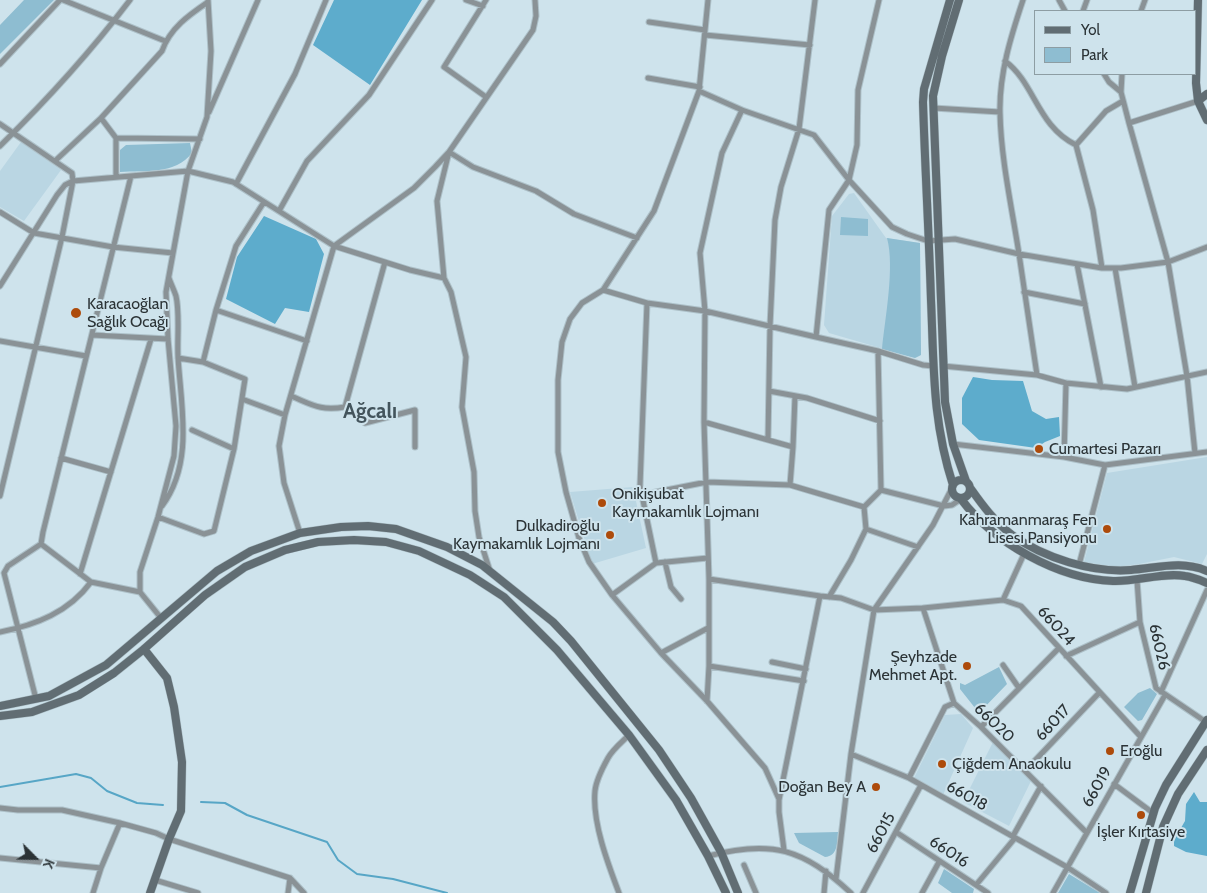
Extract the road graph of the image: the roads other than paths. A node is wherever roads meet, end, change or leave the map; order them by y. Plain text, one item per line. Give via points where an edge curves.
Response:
1 (61, 0) edge
2 (130, 0) edge
3 (258, 0) edge
4 (326, 0) edge
5 (432, 0) edge
6 (466, 0) edge
7 (486, 0) edge
8 (535, 0) edge
9 (708, 0) edge
10 (815, 0) edge
11 (879, 0) edge
12 (950, 0) edge
13 (959, 0) edge
14 (1023, 0) edge
15 (1198, 0) edge
16 (208, 1) edge
17 (483, 6) junction
18 (114, 21) junction
19 (649, 22) dead end
20 (705, 33) junction
21 (165, 41) junction
22 (1197, 42) edge
23 (810, 44) junction
24 (1005, 61) junction
25 (0, 64) edge
26 (1105, 75) edge
27 (1122, 75) edge
28 (1196, 75) edge
29 (648, 78) dead end
30 (700, 89) junction
31 (1121, 92) junction
32 (1207, 94) edge
33 (486, 97) junction
34 (1123, 101) junction
35 (1198, 101) junction
36 (933, 108) junction
37 (742, 110) junction
38 (1000, 112) junction
39 (207, 117) junction
40 (101, 118) junction
41 (1207, 120) edge
42 (1129, 123) junction
43 (0, 124) edge
44 (799, 129) junction
45 (13, 133) junction
46 (116, 138) junction
47 (200, 139) junction
48 (1076, 145) junction
49 (0, 146) edge
50 (449, 152) junction
51 (55, 161) junction
52 (188, 171) junction
53 (116, 176) junction
54 (131, 176) junction
55 (848, 180) junction
56 (73, 181) junction
57 (236, 184) junction
58 (264, 202) junction
59 (279, 211) junction
60 (0, 212) edge
61 (34, 233) junction
62 (62, 238) junction
63 (637, 238) junction
64 (928, 241) junction
65 (938, 242) junction
66 (334, 246) junction
67 (113, 247) junction
68 (1207, 247) edge
69 (173, 254) junction
70 (1019, 254) junction
71 (385, 262) junction
72 (1168, 262) junction
73 (1077, 264) junction
74 (1102, 268) junction
75 (1115, 268) junction
76 (169, 278) junction
77 (444, 278) junction
78 (0, 286) edge
79 (604, 290) junction
80 (1024, 292) junction
81 (647, 303) junction
82 (1084, 304) junction
83 (216, 310) junction
84 (704, 311) junction
85 (770, 326) junction
86 (92, 335) junction
87 (816, 337) junction
88 (151, 339) junction
89 (168, 339) junction
90 (0, 341) edge
91 (307, 341) junction
92 (36, 348) junction
93 (878, 351) junction
94 (86, 356) junction
95 (178, 358) junction
96 (203, 362) junction
97 (933, 366) junction
98 (943, 366) junction
99 (1207, 372) edge
100 (1037, 375) junction
101 (1188, 376) junction
102 (1066, 383) junction
103 (1101, 386) junction
104 (1135, 387) junction
105 (769, 391) junction
106 (291, 396) junction
107 (795, 396) junction
108 (242, 399) junction
109 (345, 407) junction
110 (285, 414) junction
111 (880, 421) junction
112 (704, 422) junction
113 (192, 430) dead end
114 (768, 439) junction
115 (953, 444) junction
116 (415, 447) dead end
117 (793, 447) junction
118 (234, 449) junction
119 (1207, 452) edge
120 (1195, 453) junction
121 (1064, 457) junction
122 (61, 458) junction
123 (1105, 465) junction
124 (111, 472) junction
125 (707, 482) junction
126 (966, 482) junction
127 (790, 485) junction
128 (952, 486) junction
129 (970, 489) junction
130 (881, 490) junction
131 (642, 495) junction
132 (0, 496) edge
133 (960, 499) junction
134 (944, 506) junction
135 (864, 507) junction
136 (160, 508) junction
137 (158, 517) junction
138 (866, 529) junction
139 (300, 533) junction
140 (41, 544) junction
141 (918, 547) junction
142 (1024, 554) junction
143 (708, 558) junction
144 (665, 562) junction
145 (656, 563) junction
146 (1079, 565) junction
147 (1206, 569) edge
148 (490, 571) junction
149 (80, 574) junction
150 (709, 579) junction
151 (1137, 580) junction
152 (91, 582) junction
153 (1207, 583) edge
154 (1207, 590) edge
155 (140, 592) junction
156 (612, 595) junction
157 (820, 596) junction
158 (829, 596) junction
159 (681, 599) dead end
160 (1002, 600) junction
161 (923, 608) junction
162 (874, 610) junction
163 (162, 618) junction
164 (1140, 622) junction
165 (708, 628) junction
166 (18, 629) junction
167 (0, 632) edge
168 (1059, 648) junction
169 (144, 649) junction
170 (661, 653) junction
171 (1066, 656) junction
172 (772, 662) dead end
173 (1003, 665) dead end
174 (709, 666) junction
175 (806, 669) junction
176 (804, 681) junction
177 (1019, 688) junction
178 (1099, 692) junction
179 (1163, 693) junction
180 (36, 699) junction
181 (708, 702) junction
182 (954, 703) junction
183 (0, 706) edge
184 (0, 716) edge
185 (1206, 721) edge
186 (981, 727) junction
187 (629, 735) junction
188 (1140, 736) junction
189 (1207, 750) edge
190 (851, 754) junction
191 (1025, 771) junction
192 (909, 778) junction
193 (1114, 784) junction
194 (920, 785) junction
195 (1040, 786) junction
196 (779, 800) junction
197 (0, 808) edge
198 (1153, 813) junction
199 (120, 823) junction
200 (896, 832) junction
201 (1086, 832) junction
202 (1014, 837) junction
203 (169, 839) junction
204 (784, 850) junction
205 (721, 852) junction
206 (708, 856) junction
207 (0, 858) edge
208 (940, 862) junction
209 (744, 865) dead end
210 (1067, 867) junction
211 (101, 868) junction
212 (826, 871) junction
213 (290, 878) junction
214 (836, 879) junction
215 (155, 880) junction
216 (976, 885) junction
217 (93, 893) edge
218 (150, 893) edge
219 (198, 893) edge
220 (288, 893) edge
221 (304, 893) edge
222 (619, 893) edge
223 (726, 893) edge
224 (738, 893) edge
225 (756, 893) edge
226 (824, 893) edge
227 (851, 893) edge
228 (863, 893) edge
229 (922, 893) edge
230 (988, 893) edge
231 (1053, 893) edge
232 (1106, 893) edge
233 (1130, 893) edge
234 (1146, 893) edge

1 - 18 street
1 - 25 street
2 - 18 street
3 - 39 street
4 - 57 street via 295,74
5 - 59 street via 369,95 307,161
6 - 17 street
7 - 17 street
8 - 33 street via 536,16 532,30
9 - 20 street
10 - 23 street
11 - 55 street via 858,90 857,145
12 - 64 main road via 924,89
13 - 36 main road via 932,96
14 - 24 street
15 - 22 main road
16 - 21 street via 184,18
16 - 39 street via 211,51
17 - 33 street via 444,67
18 - 21 street
18 - 45 street
19 - 20 street
20 - 23 street
20 - 30 street
21 - 40 street via 162,51
23 - 44 street
24 - 38 street
24 - 48 street via 1017,71 1051,126 1060,136
26 - 31 street
27 - 31 street
28 - 35 main road
29 - 30 street
30 - 37 street
30 - 63 street via 654,211
31 - 34 street
32 - 35 main road
33 - 50 street
34 - 42 street
34 - 48 street via 1106,111
35 - 41 main road
35 - 42 street
36 - 38 street
36 - 65 main road
37 - 44 street
37 - 84 street via 722,153 700,253
38 - 70 street via 1004,161
39 - 47 street
40 - 46 street
40 - 51 street
42 - 72 street
43 - 45 street
44 - 55 street via 814,135
44 - 85 street via 781,187 775,220
45 - 49 street
45 - 51 street
46 - 47 street
46 - 53 street
47 - 52 street
48 - 74 street via 1093,210
50 - 63 street via 473,167 536,191 574,214
50 - 66 street via 414,188
50 - 77 street via 437,201
51 - 56 street via 72,173
52 - 54 street
52 - 57 street
52 - 69 street
53 - 54 street
53 - 56 street
54 - 67 street
55 - 64 street via 892,227
55 - 87 street via 829,210
56 - 61 street via 57,195
56 - 62 street
57 - 58 street
58 - 59 street
58 - 83 street via 236,246
59 - 66 street
60 - 61 street
61 - 62 street
61 - 78 street
62 - 67 street
62 - 92 street
63 - 79 street
64 - 65 street
64 - 97 main road
65 - 70 street via 955,239
65 - 98 main road
66 - 71 street
66 - 91 street
67 - 69 street
67 - 86 street
68 - 72 street
69 - 76 street
70 - 73 street
70 - 80 street
71 - 77 street
71 - 109 street
72 - 75 street
72 - 101 street
73 - 74 street
73 - 82 street
74 - 75 street
75 - 104 street
76 - 89 street via 166,292
76 - 95 street via 176,298
77 - 148 street via 451,292 466,357 462,406 474,472 479,537
79 - 81 street
79 - 156 street via 582,303 570,319 562,342 558,380 558,452 579,538 589,562
80 - 82 street
80 - 100 street
81 - 84 street
81 - 131 street
82 - 103 street
83 - 91 street
83 - 96 street
84 - 85 street
84 - 112 street
85 - 87 street
85 - 105 street
86 - 88 street
86 - 94 street
87 - 93 street
88 - 89 street
88 - 124 street
89 - 136 street via 176,426 174,456
90 - 92 street
91 - 106 street
92 - 94 street
92 - 132 street
93 - 97 street
93 - 111 street
94 - 122 street
95 - 96 street
95 - 136 street via 184,438 170,495
96 - 108 street via 245,379
97 - 128 main road via 942,449
98 - 100 street
98 - 115 main road via 945,402
99 - 101 street
100 - 102 street
101 - 104 street
101 - 120 street
102 - 103 street
102 - 121 street
103 - 104 street
105 - 107 street
105 - 114 street
106 - 109 street via 320,408
106 - 110 street
107 - 111 street
107 - 117 street
108 - 110 street
108 - 118 street
109 - 116 street via 364,423 415,410
110 - 139 street via 279,446 284,483
111 - 130 street
112 - 114 street
112 - 125 street
113 - 118 street
114 - 117 street
115 - 121 street
115 - 126 main road
117 - 127 street
118 - 137 street via 214,530 204,534
119 - 120 street
120 - 123 street
121 - 123 street
122 - 124 street
122 - 140 street
123 - 146 street
124 - 149 street
125 - 127 street
125 - 131 street
125 - 143 street
126 - 128 main road via 957,481
126 - 129 main road
127 - 135 street
128 - 133 main road via 953,494
128 - 134 street
129 - 133 main road via 969,495
129 - 146 main road via 987,512 1012,535
130 - 134 street
130 - 135 street
131 - 145 street
133 - 134 street
133 - 142 main road via 977,519
134 - 141 street
135 - 138 street
136 - 137 street
137 - 155 street via 140,572
138 - 141 street
138 - 158 street
139 - 148 main road via 341,527 396,529 447,547
139 - 163 main road via 250,551 217,571
140 - 149 street
140 - 166 street via 8,566 4,573
141 - 162 street
142 - 151 main road via 1097,579
142 - 160 street
143 - 144 street
143 - 150 street
144 - 145 street
144 - 159 street via 671,587
145 - 156 street
146 - 147 main road via 1124,570 1179,565
148 - 205 main road via 553,622 571,641 659,750
149 - 152 street
150 - 157 street
150 - 165 street
151 - 153 main road via 1185,576
151 - 164 street, 66026
152 - 155 street
152 - 166 street via 58,613
154 - 179 street, 66019
155 - 163 street
156 - 170 street
157 - 158 street
157 - 175 street
158 - 162 street
160 - 161 street, 66024
160 - 168 street, 66024 via 1021,606
161 - 162 street, 66024
161 - 182 street, 66020
162 - 190 street
163 - 180 main road via 106,665 49,696
164 - 171 street
164 - 179 street, 66026 via 1156,688
165 - 170 street
165 - 174 street
166 - 167 street
166 - 180 street
168 - 171 street, 66024
168 - 177 street
169 - 184 main road via 79,695 32,712
169 - 187 main road via 205,595 245,567 285,550 318,542 386,542 419,551 470,575 504,597 558,650
169 - 203 main road via 167,678 182,762 181,810
170 - 181 street
171 - 178 street, 66024
172 - 175 street
173 - 177 street
174 - 176 street
174 - 181 street
175 - 176 street
176 - 196 street
177 - 186 street
178 - 188 street, 66024
178 - 191 street, 66017
179 - 185 street, 66026
179 - 188 street, 66019
180 - 183 main road
181 - 196 street via 765,768
182 - 186 street, 66020
182 - 192 street via 945,706
185 - 198 main road via 1166,785
186 - 191 street, 66020
187 - 206 main road via 676,800
187 - 222 street via 609,756 595,790 604,853
188 - 193 street, 66019
189 - 234 main road via 1178,794 1163,827
190 - 192 street, 66018
190 - 214 street
191 - 195 street, 66020
192 - 194 street, 66018
193 - 198 street
193 - 201 street, 66019
194 - 200 street, 66015
194 - 202 street, 66018
195 - 201 street, 66020
195 - 202 street
196 - 204 street
197 - 199 street via 62,810
198 - 233 main road
199 - 203 street
199 - 211 street
200 - 208 street, 66016
200 - 228 street, 66015
201 - 210 street, 66019
202 - 210 street, 66018
202 - 216 street
203 - 213 street
203 - 215 main road
204 - 205 street via 761,848
204 - 212 street
205 - 206 street
205 - 224 main road
206 - 223 main road
207 - 211 street
208 - 216 street, 66016
208 - 229 street
209 - 225 street
210 - 231 street, 66019
210 - 232 street, 66018
211 - 217 street
212 - 214 street
212 - 226 street
213 - 220 street
213 - 221 street
214 - 227 street
215 - 218 main road
215 - 219 street
216 - 230 street, 66016

